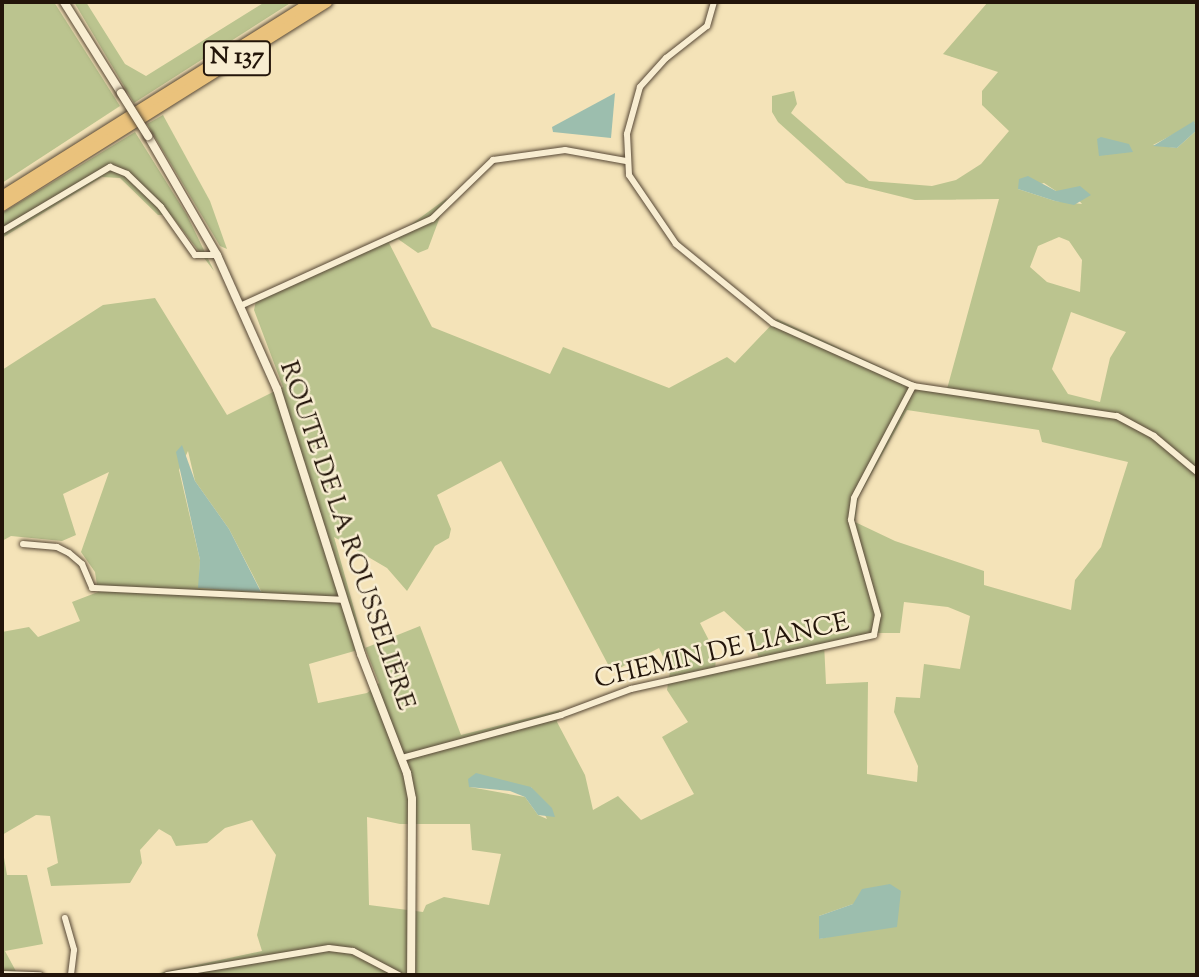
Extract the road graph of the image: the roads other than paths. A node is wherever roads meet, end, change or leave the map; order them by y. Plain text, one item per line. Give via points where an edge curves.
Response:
1 (64, 2) edge
2 (311, 2) edge
3 (327, 2) edge
4 (714, 2) edge
5 (626, 160) junction
6 (2, 196) edge
7 (2, 206) edge
8 (2, 231) edge
9 (217, 255) junction
10 (240, 306) junction
11 (913, 386) junction
12 (1197, 472) edge
13 (23, 544) dead end
14 (344, 600) junction
15 (402, 758) junction
16 (65, 918) dead end
17 (2, 974) edge
18 (40, 975) edge
19 (71, 975) edge
20 (167, 975) edge
21 (399, 975) edge
22 (411, 975) edge

1 - 9 street, ROUTE DE LA ROUSSELIÈRE, bridge
2 - 6 highway, N 137
3 - 7 highway, N 137
4 - 5 street via 713,19 651,71 640,87 627,134
5 - 10 street via 565,150 493,160 432,219
5 - 11 street via 638,194 665,233 759,314
8 - 9 street via 110,167 127,174 161,207 195,255
9 - 10 street, ROUTE DE LA ROUSSELIÈRE
10 - 14 street, ROUTE DE LA ROUSSELIÈRE via 288,417
11 - 12 street via 1117,416 1154,436
11 - 15 street, CHEMIN DE LIANCE via 862,475 852,509 851,520 878,615 874,635 631,689 561,715
13 - 14 street via 57,547 69,553 82,564 92,588
14 - 15 street, ROUTE DE LA ROUSSELIÈRE
15 - 22 street, ROUTE DE LA ROUSSELIÈRE via 412,799
16 - 19 street via 74,950
17 - 18 street
20 - 21 street via 329,948 354,951

